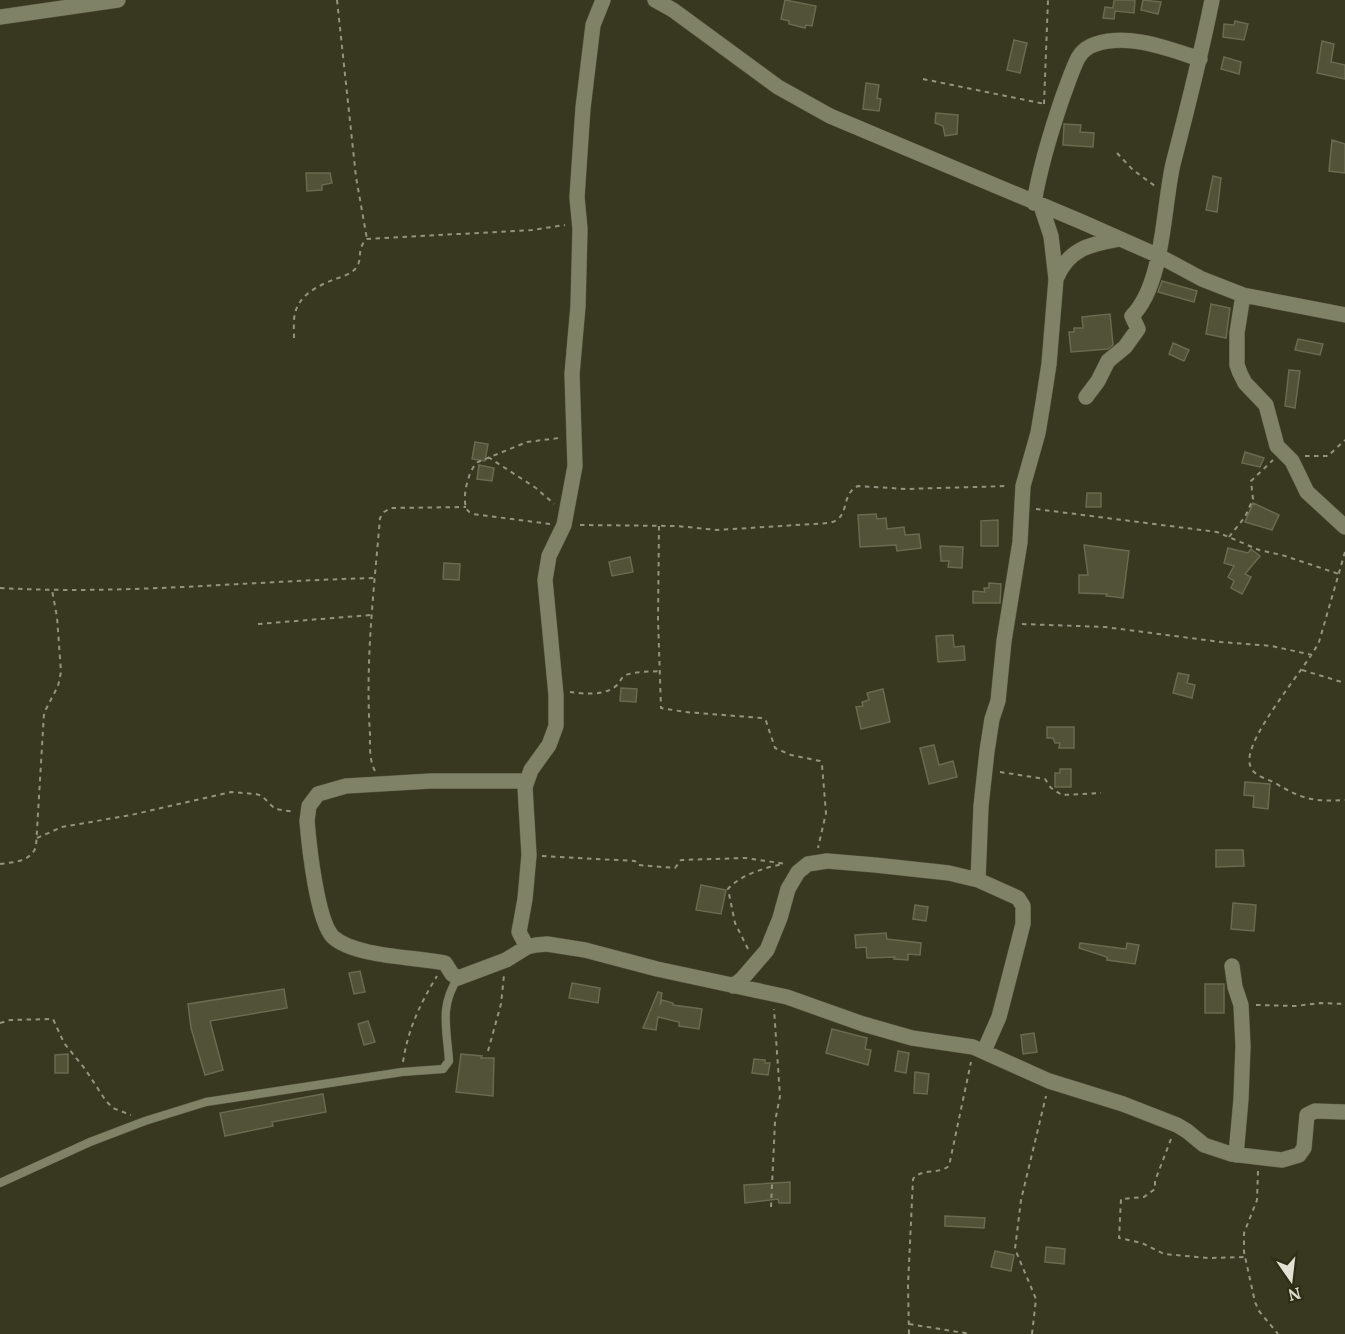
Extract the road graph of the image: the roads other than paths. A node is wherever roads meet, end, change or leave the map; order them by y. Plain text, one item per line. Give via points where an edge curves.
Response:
1 (118, 0) edge
2 (603, 0) edge
3 (655, 0) edge
4 (1212, 0) edge
5 (0, 17) edge
6 (1200, 58) junction
7 (1038, 204) junction
8 (1119, 239) junction
9 (1158, 256) junction
10 (1056, 279) junction
11 (1243, 295) junction
12 (1345, 315) edge
13 (1086, 397) dead end
14 (1345, 527) edge
15 (526, 781) junction
16 (978, 880) junction
17 (527, 947) junction
18 (1233, 966) dead end
19 (458, 978) junction
20 (733, 986) junction
21 (979, 1049) junction
22 (1345, 1112) edge
23 (1236, 1155) junction
24 (0, 1183) edge

1 - 5 street
2 - 15 street via 593,26 578,197 578,306 572,374 575,466 565,521 549,556 544,580 556,690 554,734
3 - 7 street via 778,87 830,117
4 - 6 street
6 - 7 street via 1143,42 1116,41 1095,44 1080,56 1040,170
6 - 9 street
7 - 8 street
7 - 10 street via 1051,236
8 - 9 street
8 - 10 street via 1077,252 1061,266
9 - 11 street
9 - 13 street via 1144,301 1132,316 1138,328 1125,347 1108,361
10 - 16 street via 1049,364 1038,433 1023,486 1020,542 985,770
11 - 12 street
11 - 14 street via 1237,333 1238,365 1245,383 1266,405 1284,453 1307,492
15 - 17 street via 529,855 519,932
15 - 19 street via 345,786 318,794 307,814 321,911 332,936 373,952 445,963
16 - 20 street via 949,873 827,861 812,864 798,872 788,889 771,942
16 - 21 street via 1018,898 1023,906 1023,924 1002,1007
17 - 19 street via 506,960
17 - 20 street via 547,944 585,950
18 - 23 street via 1244,1046
19 - 24 lane via 449,993 445,1013 449,1061 440,1070 402,1072 206,1102 90,1142
20 - 21 street via 787,997 912,1038
21 - 23 street via 1049,1081 1177,1125 1204,1145
22 - 23 street via 1315,1111 1307,1115 1304,1148 1299,1155 1282,1160

